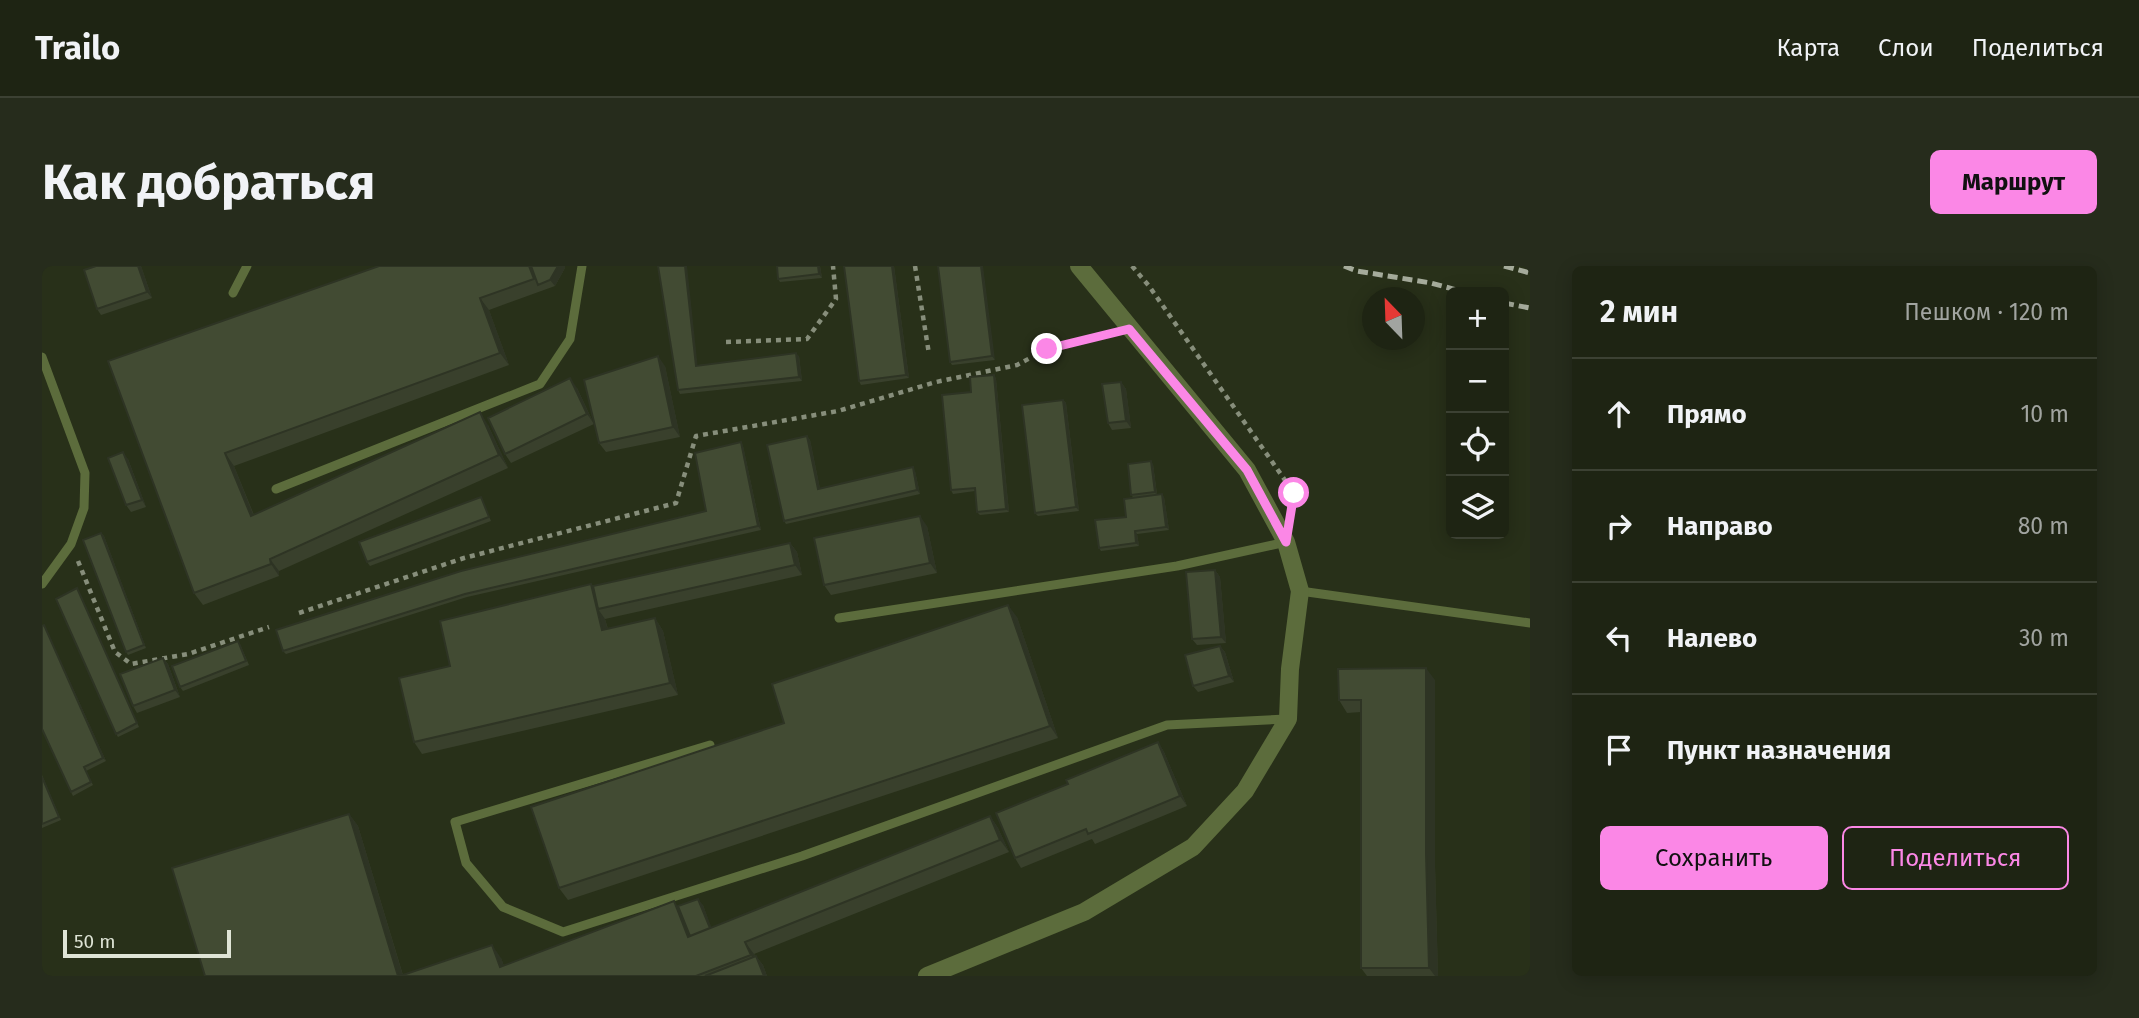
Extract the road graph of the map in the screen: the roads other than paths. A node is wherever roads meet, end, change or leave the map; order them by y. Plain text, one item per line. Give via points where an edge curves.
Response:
1 (247, 266) edge
2 (582, 266) edge
3 (1079, 266) edge
4 (233, 293) dead end
5 (42, 357) edge
6 (276, 489) dead end
7 (1286, 542) junction
8 (42, 583) edge
9 (1300, 591) junction
10 (839, 618) dead end
11 (1530, 623) edge
12 (1288, 719) junction
13 (710, 745) edge
14 (927, 976) edge

1 - 4 lane
2 - 6 lane via 570,339 540,384
3 - 7 street via 1247,470
5 - 8 lane via 85,473 84,508 71,544
7 - 9 street
7 - 10 lane via 1177,566
9 - 11 lane
9 - 12 street
12 - 13 lane via 1167,725 802,856 563,932 503,907 466,863 455,822
12 - 14 street via 1245,790 1193,847 1084,912

